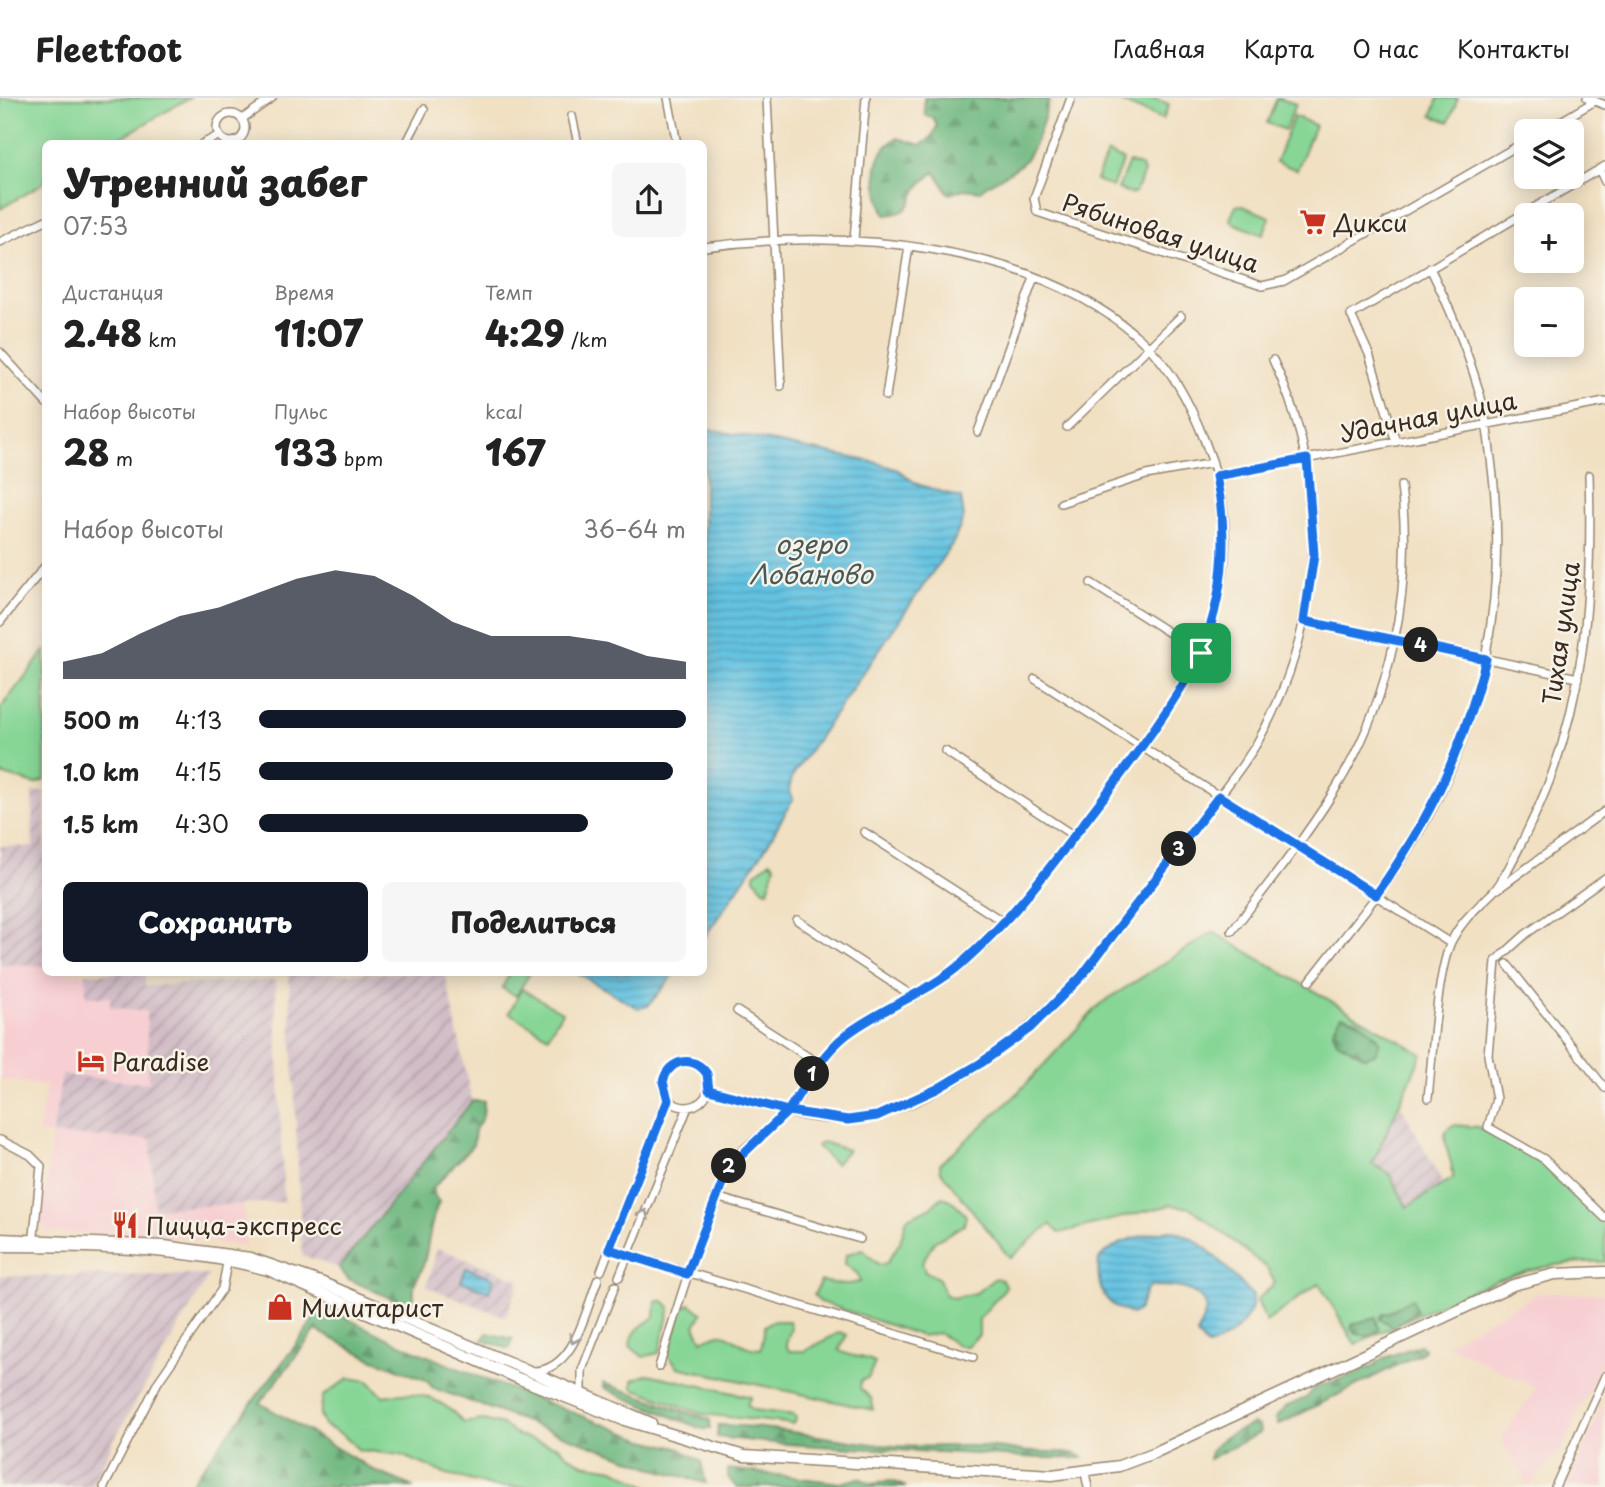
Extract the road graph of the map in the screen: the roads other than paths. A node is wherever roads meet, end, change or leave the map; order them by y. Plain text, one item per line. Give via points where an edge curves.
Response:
1 (272, 98) edge
2 (668, 98) edge
3 (767, 98) edge
4 (866, 98) edge
5 (1071, 98) edge
6 (1591, 100) edge
7 (1605, 105) edge
8 (424, 109) dead end
9 (572, 116) dead end
10 (242, 119) junction
11 (1562, 119) edge
12 (218, 136) junction
13 (210, 140) edge
14 (224, 140) edge
15 (241, 140) edge
16 (408, 140) edge
17 (577, 140) edge
18 (676, 140) edge
19 (1514, 148) edge
20 (1602, 168) edge
21 (1605, 182) edge
22 (42, 222) edge
23 (774, 239) junction
24 (854, 239) junction
25 (0, 242) edge
26 (909, 246) junction
27 (707, 247) edge
28 (1430, 268) junction
29 (1034, 278) junction
30 (1181, 316) dead end
31 (1150, 348) junction
32 (0, 352) edge
33 (1273, 360) dead end
34 (781, 386) dead end
35 (886, 396) dead end
36 (42, 399) edge
37 (1605, 402) edge
38 (1486, 425) junction
39 (1067, 428) dead end
40 (978, 432) dead end
41 (1396, 442) junction
42 (1307, 459) junction
43 (1213, 463) junction
44 (1589, 475) dead end
45 (1216, 476) junction
46 (1401, 486) dead end
47 (1061, 503) dead end
48 (42, 570) edge
49 (1091, 583) dead end
50 (1304, 621) junction
51 (0, 622) edge
52 (1395, 639) junction
53 (1201, 653) junction
54 (1486, 659) junction
55 (1578, 678) junction
56 (1035, 679) dead end
57 (1142, 748) junction
58 (945, 751) dead end
59 (1219, 796) junction
60 (1605, 811) edge
61 (864, 832) dead end
62 (1074, 836) junction
63 (1297, 845) junction
64 (1605, 878) edge
65 (1494, 891) junction
66 (1376, 895) junction
67 (797, 920) dead end
68 (1005, 923) junction
69 (1232, 931) dead end
70 (1450, 943) junction
71 (1507, 964) dead end
72 (1310, 981) dead end
73 (914, 997) junction
74 (737, 1011) dead end
75 (820, 1064) junction
76 (1605, 1088) edge
77 (709, 1090) junction
78 (1428, 1098) dead end
79 (668, 1100) junction
80 (688, 1107) junction
81 (788, 1111) junction
82 (0, 1140) edge
83 (716, 1198) junction
84 (1605, 1218) edge
85 (0, 1238) edge
86 (859, 1238) dead end
87 (33, 1242) junction
88 (0, 1246) edge
89 (609, 1249) junction
90 (627, 1256) junction
91 (228, 1257) junction
92 (601, 1271) dead end
93 (1605, 1272) edge
94 (687, 1274) junction
95 (618, 1277) dead end
96 (598, 1279) dead end
97 (615, 1286) dead end
98 (973, 1357) dead end
99 (659, 1367) dead end
100 (524, 1370) junction
101 (1605, 1376) edge
102 (582, 1399) junction
103 (1085, 1473) junction
104 (104, 1487) edge
105 (1088, 1487) edge
106 (1555, 1487) edge

1 - 10 street
2 - 18 street
3 - 23 street
4 - 24 street
5 - 19 street, Рябиновая улица via 1034,198 1037,212 1262,286 1284,281
6 - 7 street
6 - 11 street
8 - 16 street
9 - 17 street
10 - 12 street via 232,114 221,117
10 - 15 street via 245,131
12 - 13 street
12 - 14 street
20 - 21 street
20 - 28 street
22 - 25 street
23 - 24 street
23 - 27 street
23 - 34 street
24 - 26 street
26 - 29 street
26 - 35 street
28 - 38 street via 1480,393
28 - 41 street via 1351,315 1369,354
29 - 31 street via 1081,298
29 - 40 street
30 - 31 street
31 - 39 street
31 - 43 street via 1194,413
32 - 36 street
33 - 42 street via 1290,394
37 - 38 street, Удачная улица
38 - 41 street, Удачная улица
38 - 54 street via 1496,500 1497,570
41 - 42 street, Удачная улица
42 - 45 street, Удачная улица
42 - 50 street via 1314,555
43 - 45 street
43 - 47 street via 1146,475
44 - 55 street, Тихая улица via 1591,575
45 - 53 street via 1223,522 1222,570 1214,616
46 - 52 street via 1405,566
48 - 51 street
49 - 53 street
50 - 52 street
50 - 59 street via 1277,704
52 - 54 street
52 - 63 street via 1373,713 1352,760
53 - 57 street via 1176,700
54 - 55 street
54 - 66 street via 1440,793
55 - 65 street, Тихая улица via 1565,730 1531,824
56 - 57 street
57 - 59 street
57 - 62 street
58 - 62 street
59 - 63 street
59 - 81 street via 1081,977 1020,1035 937,1089 877,1116 848,1120
60 - 65 street
61 - 68 street
62 - 68 street
63 - 66 street
63 - 69 street
64 - 84 street via 1496,961 1488,1055 1496,1093 1488,1128 1544,1159
65 - 70 street, Тихая улица via 1477,905
66 - 70 street
66 - 72 street
67 - 73 street
68 - 73 street via 955,969
70 - 78 street, Тихая улица
71 - 76 street
73 - 75 street via 846,1035
74 - 75 street
75 - 81 street
77 - 79 street via 704,1069 684,1061 673,1065 664,1077
77 - 80 street via 703,1100
77 - 81 street
79 - 80 street
79 - 89 street
90 -> 80 street
81 - 83 street via 736,1157
82 - 87 street via 41,1166
83 - 86 street
83 - 94 street
85 - 87 main road
87 - 88 main road
87 - 91 main road via 150,1245
89 - 90 street
89 - 92 street
90 - 94 street
90 - 95 street
91 - 100 main road via 270,1264 314,1280
91 - 102 main road
91 - 104 street via 222,1289 158,1382
93 - 103 main road via 1555,1274 1500,1290 1156,1452
94 - 98 street
94 - 99 street
96 -> 100 street via 567,1353 550,1369
97 - 102 street via 582,1370
100 - 102 main road
101 - 106 street
102 - 103 main road via 724,1451 785,1460 972,1472
103 - 105 street

